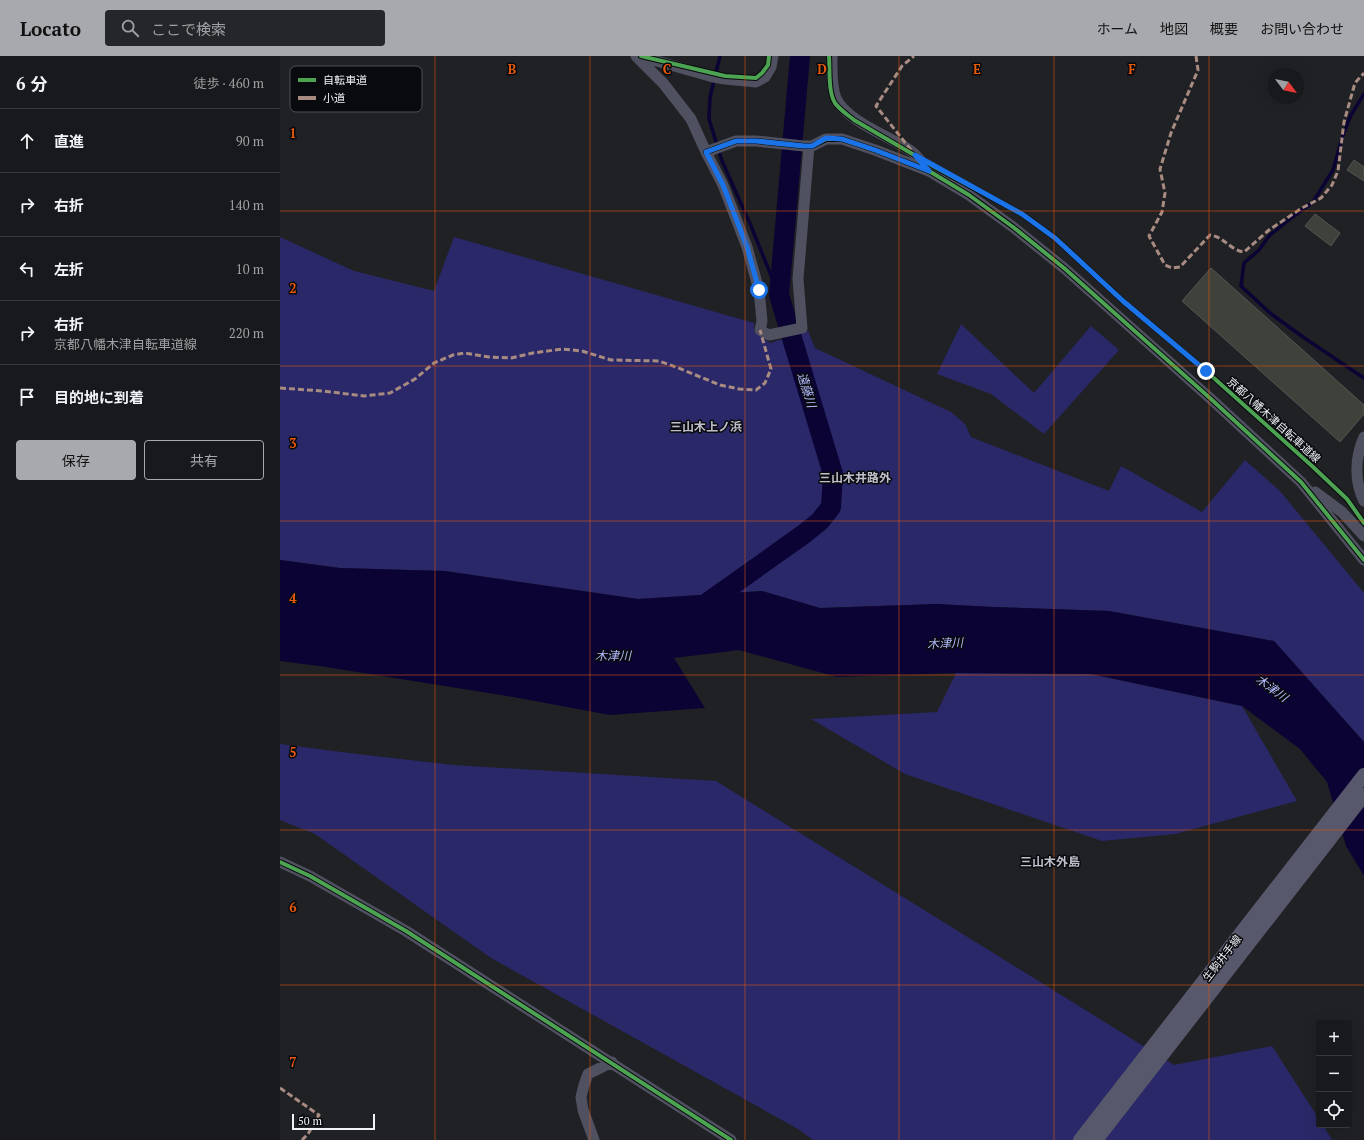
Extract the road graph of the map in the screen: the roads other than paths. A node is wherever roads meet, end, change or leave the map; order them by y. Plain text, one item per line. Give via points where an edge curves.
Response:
1 (637, 56) edge
2 (773, 56) edge
3 (832, 56) edge
4 (809, 146) junction
5 (706, 152) junction
6 (929, 171) junction
7 (1364, 437) edge
8 (1302, 482) junction
9 (1364, 501) edge
10 (1364, 536) edge
11 (1364, 560) edge
12 (1364, 775) edge
13 (1364, 795) edge
14 (280, 862) edge
15 (612, 1062) junction
16 (594, 1140) edge
17 (731, 1140) edge
18 (1080, 1140) edge
19 (1096, 1140) edge

1 - 2 street via 713,77 756,82 765,77 771,67
1 - 5 street via 663,83 691,119
3 - 6 street via 833,90 844,109 854,118 912,151
4 - 5 street via 736,141
4 - 5 street via 798,279 802,328 769,335 760,330 762,321 759,290 747,247 723,185
4 - 6 street via 826,138 842,139
6 - 8 street via 969,195 1064,268
7 - 9 street via 1356,466 1359,491
8 - 10 street via 1342,512
8 - 11 street
12 - 18 main road, 生駒井手線
13 - 19 main road, 生駒井手線
14 - 15 street via 310,876 406,931
15 - 16 street via 588,1074 581,1097
15 - 17 street

